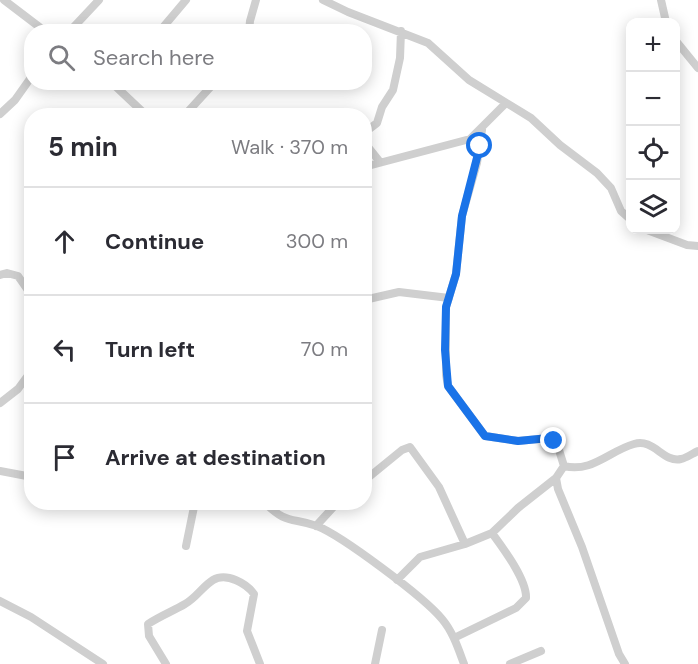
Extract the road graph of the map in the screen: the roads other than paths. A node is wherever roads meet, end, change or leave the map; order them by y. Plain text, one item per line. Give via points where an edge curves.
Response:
1 (4, 0) edge
2 (99, 0) edge
3 (186, 0) edge
4 (256, 0) edge
5 (323, 0) edge
6 (662, 0) edge
7 (665, 18) edge
8 (36, 24) edge
9 (76, 24) edge
10 (166, 24) edge
11 (249, 24) edge
12 (400, 31) junction
13 (680, 47) edge
14 (698, 68) edge
15 (24, 87) edge
16 (120, 90) edge
17 (208, 90) edge
18 (505, 104) junction
19 (139, 108) edge
20 (191, 108) edge
21 (0, 114) edge
22 (372, 127) edge
23 (482, 130) junction
24 (372, 152) edge
25 (380, 162) junction
26 (372, 164) edge
27 (626, 215) edge
28 (658, 234) edge
29 (698, 246) edge
30 (0, 275) edge
31 (24, 284) edge
32 (372, 298) edge
33 (448, 298) junction
34 (24, 380) edge
35 (0, 403) edge
36 (698, 451) edge
37 (564, 466) junction
38 (0, 471) edge
39 (372, 474) edge
40 (24, 476) edge
41 (556, 478) junction
42 (193, 510) edge
43 (273, 510) edge
44 (331, 510) edge
45 (316, 526) junction
46 (492, 533) junction
47 (465, 544) junction
48 (186, 546) dead end
49 (397, 580) junction
50 (0, 601) edge
51 (382, 630) dead end
52 (454, 638) junction
53 (541, 651) dead end
54 (103, 664) edge
55 (166, 664) edge
56 (260, 664) edge
57 (375, 664) edge
58 (464, 664) edge
59 (510, 664) edge
60 (625, 664) edge

1 - 8 street
2 - 9 street
3 - 10 street
4 - 11 street
5 - 12 street
6 - 7 street
12 - 18 street via 428,43 469,80
12 - 22 street via 400,58 393,90
13 - 14 street
15 - 21 street
16 - 19 street
17 - 20 street
18 - 23 street
18 - 27 street via 531,118 597,173 611,188
23 - 25 street via 457,144
23 - 33 street via 462,216 456,274
24 - 25 street
25 - 26 street
28 - 29 street
30 - 31 street via 14,273
32 - 33 street via 399,292
33 - 37 street via 448,386 479,432 498,440 549,438 559,450
34 - 35 street
36 - 37 street via 681,459 663,454 651,444 634,444 582,467
37 - 41 street
38 - 40 street
39 - 47 street via 410,447 440,487
41 - 46 street
41 - 60 street
42 - 48 street
43 - 45 street via 284,519
44 - 45 street
45 - 49 street
46 - 47 street
46 - 52 street via 511,561 526,598 516,608
47 - 49 street via 420,557
49 - 52 street via 435,611
50 - 54 street via 32,617
51 - 57 street
52 - 58 street
53 - 59 street
55 - 56 street via 149,636 148,624 198,596 213,579 221,578 237,580 254,594 247,631

